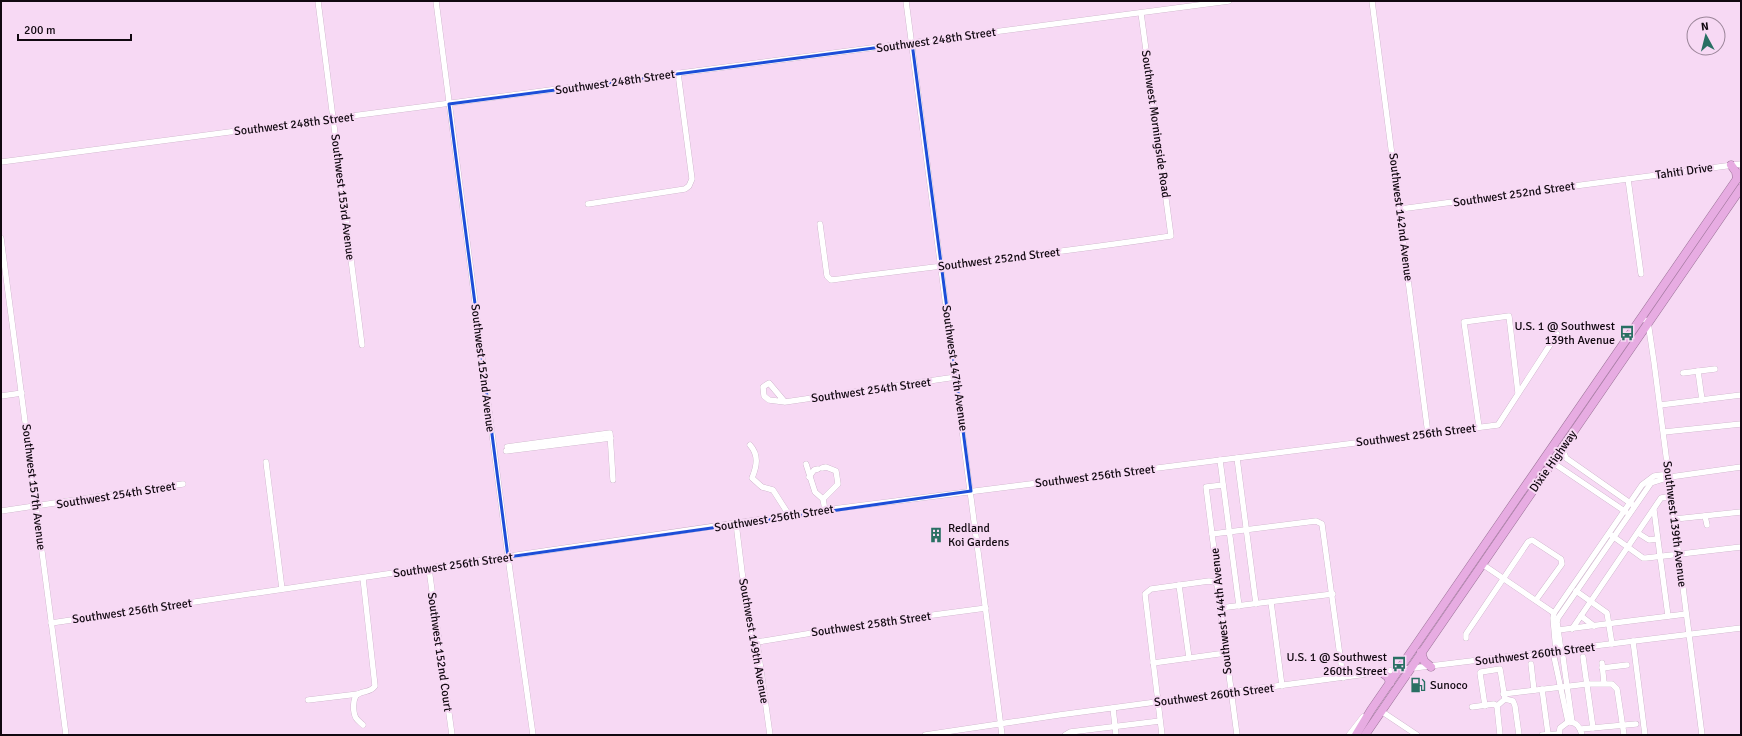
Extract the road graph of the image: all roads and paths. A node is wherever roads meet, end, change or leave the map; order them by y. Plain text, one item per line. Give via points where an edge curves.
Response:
1 (318, 1) edge
2 (436, 1) edge
3 (906, 1) edge
4 (1229, 1) edge
5 (1372, 1) edge
6 (1141, 13) junction
7 (912, 43) junction
8 (678, 74) junction
9 (449, 104) junction
10 (333, 119) junction
11 (1, 162) edge
12 (1741, 164) edge
13 (1731, 165) junction
14 (1739, 176) edge
15 (1628, 179) junction
16 (1741, 188) edge
17 (588, 204) dead end
18 (1400, 209) junction
19 (820, 224) dead end
20 (1171, 236) joint
21 (1, 238) edge
22 (941, 266) junction
23 (1641, 274) dead end
24 (4, 280) edge
25 (1645, 320) junction
26 (1557, 334) dead end
27 (362, 345) dead end
28 (1715, 369) dead end
29 (1698, 371) junction
30 (1683, 373) dead end
31 (956, 377) junction
32 (22, 393) junction
33 (1518, 393) junction
34 (1741, 395) edge
35 (1, 396) edge
36 (1702, 400) junction
37 (785, 402) dead end
38 (1660, 405) junction
39 (1741, 424) edge
40 (1479, 427) junction
41 (1664, 432) junction
42 (1428, 434) junction
43 (750, 445) dead end
44 (1562, 448) junction
45 (506, 449) dead end
46 (1237, 458) junction
47 (1220, 460) junction
48 (266, 462) dead end
49 (1552, 462) junction
50 (806, 464) dead end
51 (1741, 468) edge
52 (1670, 475) junction
53 (810, 477) junction
54 (613, 480) dead end
55 (183, 484) dead end
56 (1223, 485) junction
57 (971, 491) junction
58 (1672, 496) junction
59 (823, 499) junction
60 (1633, 504) junction
61 (36, 506) junction
62 (825, 510) junction
63 (1654, 510) junction
64 (1, 511) edge
65 (1741, 512) edge
66 (1627, 513) junction
67 (789, 515) junction
68 (1705, 516) junction
69 (1675, 519) junction
70 (736, 523) junction
71 (1707, 525) dead end
72 (1246, 530) junction
73 (1229, 532) junction
74 (1638, 533) junction
75 (1212, 534) junction
76 (1611, 536) junction
77 (1657, 539) junction
78 (1741, 547) edge
79 (1628, 548) junction
80 (1680, 555) junction
81 (508, 557) junction
82 (1660, 557) junction
83 (1482, 564) junction
84 (429, 569) junction
85 (363, 578) junction
86 (1504, 578) junction
87 (1217, 584) junction
88 (1179, 585) junction
89 (282, 589) junction
90 (1576, 591) junction
91 (1333, 594) junction
92 (1536, 600) junction
93 (1271, 602) junction
94 (1591, 602) junction
95 (1256, 604) junction
96 (1239, 606) junction
97 (986, 608) junction
98 (1220, 608) junction
99 (1554, 613) junction
100 (1686, 614) junction
101 (1581, 616) junction
102 (1668, 616) junction
103 (51, 623) junction
104 (1609, 624) junction
105 (1594, 626) junction
106 (1741, 628) edge
107 (1572, 629) junction
108 (1558, 630) junction
109 (1689, 634) junction
110 (1466, 638) dead end
111 (1633, 641) junction
112 (757, 642) junction
113 (1612, 644) junction
114 (1558, 651) junction
115 (1421, 652) junction
116 (1226, 653) junction
117 (1583, 657) dead end
118 (1188, 658) junction
119 (1153, 663) junction
120 (1531, 664) dead end
121 (1627, 665) dead end
122 (1431, 667) junction
123 (1410, 669) junction
124 (1399, 670) junction
125 (1381, 672) junction
126 (1343, 678) junction
127 (1604, 683) junction
128 (1390, 684) junction
129 (1587, 684) junction
130 (1282, 686) junction
131 (1568, 686) junction
132 (1561, 687) junction
133 (1534, 690) junction
134 (1542, 690) junction
135 (1231, 693) junction
136 (358, 694) junction
137 (1504, 697) junction
138 (308, 700) dead end
139 (1158, 702) junction
140 (1567, 704) junction
141 (1484, 706) junction
142 (1497, 706) junction
143 (1472, 707) dead end
144 (1113, 708) junction
145 (1371, 710) junction
146 (1381, 711) junction
147 (1160, 721) junction
148 (1570, 722) junction
149 (1001, 724) junction
150 (1636, 724) dead end
151 (363, 725) dead end
152 (1623, 725) junction
153 (1115, 726) junction
154 (1593, 728) junction
155 (1581, 732) edge
156 (1548, 734) edge
157 (1559, 734) edge
158 (66, 735) edge
159 (452, 735) edge
160 (533, 735) edge
161 (770, 735) edge
162 (925, 735) edge
163 (1002, 735) edge
164 (1065, 735) edge
165 (1116, 735) edge
166 (1162, 735) edge
167 (1236, 735) edge
168 (1349, 735) edge
169 (1356, 735) edge
170 (1365, 735) edge
171 (1417, 735) edge
172 (1500, 735) edge
173 (1519, 735) edge
174 (1542, 735) edge
175 (1624, 735) edge
176 (1645, 735) edge
177 (1702, 735) edge

1 - 10 street, Southwest 153rd Avenue
2 - 9 street, Southwest 152nd Avenue
3 - 7 street, Southwest 147th Avenue
4 - 6 street, Southwest 248th Street
5 - 18 street, Southwest 142nd Avenue
6 - 7 street, Southwest 248th Street
6 - 20 street, Southwest Morningside Road
7 - 8 street, Southwest 248th Street
7 - 22 street, Southwest 147th Avenue
8 - 9 street, Southwest 248th Street
8 - 17 street via 692,179 689,186 685,189
9 - 10 street, Southwest 248th Street
9 - 81 street, Southwest 152nd Avenue
10 - 11 street, Southwest 248th Street
10 - 27 street, Southwest 153rd Avenue
12 - 13 street, Tahiti Drive
13 - 14 highway
13 - 15 street, Tahiti Drive
14 - 25 highway, Dixie Highway
15 - 18 street, Southwest 252nd Street
15 - 23 street
16 - 25 highway, Dixie Highway
18 - 42 street, Southwest 142nd Avenue
19 - 22 street, Southwest 252nd Street via 827,276 831,280
20 - 22 street, Southwest 252nd Street
21 - 24 street, Southwest 157th Avenue
22 - 31 street, Southwest 147th Avenue
24 - 32 street, Southwest 157th Avenue
25 - 38 street, Southwest 139th Avenue
25 - 44 highway, Dixie Highway
25 - 124 highway, Dixie Highway
26 - 33 street
28 - 29 street
29 - 30 street
29 - 36 street
31 - 37 street, Southwest 254th Street
31 - 57 street, Southwest 147th Avenue
32 - 35 street
32 - 61 street, Southwest 157th Avenue
33 - 40 street, Southwest 256th Street via 1498,424
33 - 40 street via 1508,316 1464,322
34 - 36 street
36 - 38 street
38 - 41 street, Southwest 139th Avenue
39 - 41 street
40 - 42 street, Southwest 256th Street
41 - 52 street, Southwest 139th Avenue
42 - 46 street, Southwest 256th Street
43 - 67 street via 757,456 752,478 762,487 773,490
44 - 49 highway, Dixie Highway
44 - 60 street via 1566,458
45 - 54 street via 611,438
46 - 47 street, Southwest 256th Street
46 - 72 street
47 - 56 street
47 - 57 street, Southwest 256th Street
48 - 89 street
49 - 66 street
49 - 83 highway, Dixie Highway
50 - 53 street
51 - 52 street
52 - 58 street, Southwest 139th Avenue
52 - 60 street via 1652,483
53 - 59 street via 815,492
53 - 59 street via 814,470 820,468 826,467 836,471 838,484
55 - 61 street, Southwest 254th Street
56 - 73 street
56 - 75 street, Southwest 144th Avenue via 1206,487
57 - 62 street, Southwest 256th Street
57 - 97 street, Southwest 147th Avenue
58 - 63 street via 1661,498
58 - 69 street, Southwest 139th Avenue
59 - 62 street
60 - 66 street
61 - 64 street, Southwest 254th Street
61 - 103 street, Southwest 157th Avenue
62 - 67 street, Southwest 256th Street
63 - 74 street
63 - 77 street
65 - 68 street
66 - 76 street
67 - 70 street, Southwest 256th Street
68 - 69 street
68 - 71 street
69 - 80 street, Southwest 139th Avenue
70 - 81 street, Southwest 256th Street
70 - 112 street, Southwest 149th Avenue via 748,621
72 - 73 street
72 - 91 street via 1316,521 1321,523 1324,527
72 - 95 street
73 - 75 street
73 - 96 street
74 - 77 street via 1649,540
74 - 79 street
75 - 87 street, Southwest 144th Avenue
76 - 79 street
76 - 90 street
76 - 99 street
77 - 82 street
78 - 80 street
79 - 82 street via 1644,558
79 - 94 street
80 - 82 street
80 - 100 street, Southwest 139th Avenue
81 - 84 street, Southwest 256th Street
81 - 160 street, Southwest 152nd Avenue
82 - 102 street
83 - 86 street
83 - 115 highway, Dixie Highway
84 - 85 street, Southwest 256th Street
84 - 159 street, Southwest 152nd Court
85 - 89 street, Southwest 256th Street
85 - 136 street via 375,686 372,690
86 - 92 street
86 - 92 street via 1528,542 1532,540 1561,559 1562,564
86 - 110 street via 1466,634
87 - 88 street via 1209,581
87 - 98 street, Southwest 144th Avenue
88 - 118 street
88 - 119 street via 1151,589 1145,594
89 - 103 street, Southwest 256th Street
90 - 94 street
90 - 108 street via 1558,618
91 - 93 street
91 - 126 street
92 - 99 street
93 - 95 street
93 - 130 street
94 - 101 street
94 - 104 street via 1607,613
95 - 96 street
96 - 98 street
97 - 112 street, Southwest 258th Street
97 - 149 street, Southwest 147th Avenue
98 - 116 street, Southwest 144th Avenue
99 - 114 street via 1553,625
100 - 102 street
100 - 109 street, Southwest 139th Avenue
101 - 105 street
101 - 107 street
102 - 104 street
103 - 158 street, Southwest 157th Avenue
104 - 105 street
104 - 113 street
105 - 107 street
106 - 109 street, Southwest 260th Street
107 - 108 street
108 - 114 street
109 - 111 street, Southwest 260th Street
109 - 177 street, Southwest 139th Avenue
111 - 113 street, Southwest 260th Street
111 - 176 street
112 - 161 street, Southwest 149th Avenue
113 - 114 street, Southwest 260th Street
114 - 122 street, Southwest 260th Street
114 - 131 street
114 - 132 street via 1556,672
115 - 122 highway via 1424,661
115 - 123 highway, Dixie Highway
116 - 118 street
116 - 135 street, Southwest 144th Avenue
117 - 129 street
118 - 119 street
119 - 139 street
120 - 133 street
121 - 127 street via 1602,666
122 - 123 street, Southwest 260th Street
123 - 124 street, Southwest 260th Street
123 - 146 highway, Dixie Highway
124 - 125 street, Southwest 260th Street
124 - 128 highway, Dixie Highway
125 - 126 street, Southwest 260th Street
125 - 128 highway via 1388,677
126 - 130 street, Southwest 260th Street
127 - 129 street
127 - 152 street via 1614,685 1617,689
128 - 145 highway, Dixie Highway
129 - 131 street
129 - 154 street
130 - 135 street, Southwest 260th Street
131 - 132 street
131 - 140 street
132 - 134 street
132 - 140 street
133 - 134 street
133 - 137 street
134 - 156 street
135 - 139 street, Southwest 260th Street
135 - 167 street, Southwest 144th Avenue
136 - 138 street
136 - 151 street via 354,710 356,718
137 - 141 street via 1500,669 1481,672
137 - 142 street
137 - 173 street via 1513,701 1515,706
139 - 144 street, Southwest 260th Street
139 - 147 street
140 - 148 street
141 - 142 street
141 - 143 street
142 - 172 street
144 - 149 street, Southwest 260th Street
144 - 153 street
145 - 168 street
145 - 169 highway, Dixie Highway
146 - 170 highway, Dixie Highway
146 - 171 street
147 - 153 street
147 - 166 street
148 - 155 street
148 - 157 street via 1560,728
149 - 162 street, Southwest 260th Street
149 - 163 street, Southwest 147th Avenue
150 - 152 street
152 - 154 street
152 - 175 street
153 - 164 street via 1070,732
153 - 165 street
154 - 155 street
156 - 157 street
156 - 174 street

